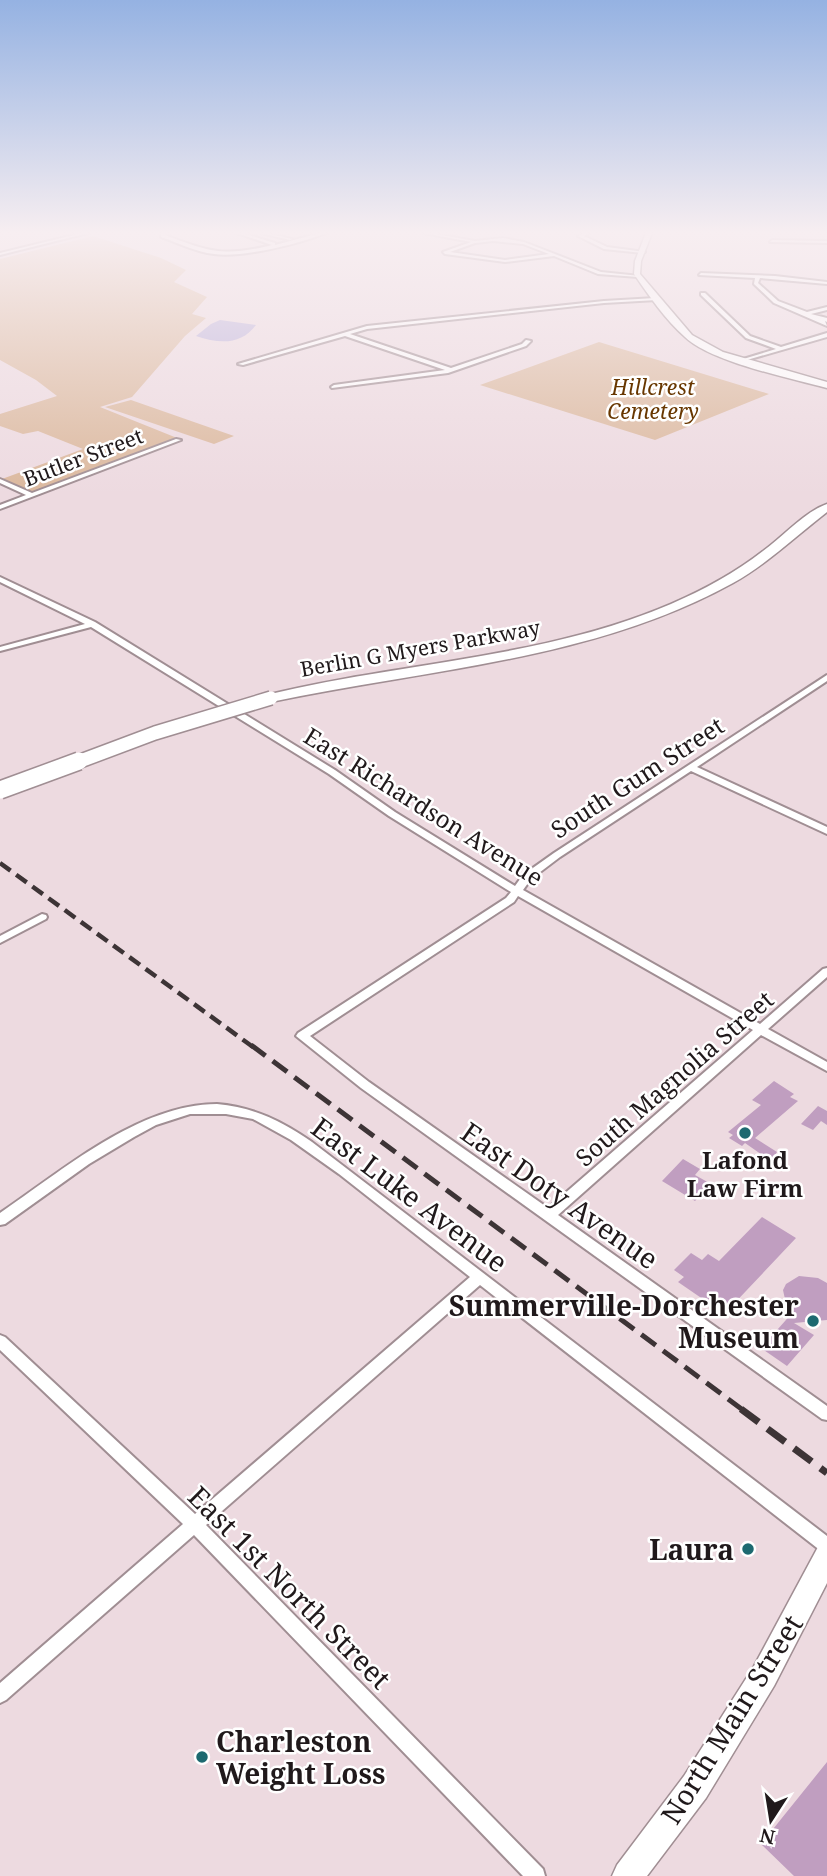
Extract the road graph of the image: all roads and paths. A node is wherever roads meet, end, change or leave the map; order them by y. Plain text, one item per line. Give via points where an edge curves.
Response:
1 (448, 321) edge
2 (674, 321) edge
3 (731, 321) edge
4 (344, 334) junction
5 (827, 335) edge
6 (528, 341) dead end
7 (781, 349) junction
8 (742, 361) junction
9 (241, 364) dead end
10 (451, 370) junction
11 (827, 385) edge
12 (334, 387) dead end
13 (178, 440) dead end
14 (0, 481) edge
15 (32, 495) junction
16 (0, 507) edge
17 (827, 507) edge
18 (0, 579) edge
19 (92, 624) junction
20 (0, 649) edge
21 (827, 677) edge
22 (690, 767) junction
23 (0, 790) edge
24 (827, 831) edge
25 (517, 891) junction
26 (42, 917) dead end
27 (0, 940) edge
28 (827, 971) edge
29 (760, 1029) junction
30 (302, 1036) joint
31 (827, 1067) edge
32 (548, 1216) junction
33 (0, 1220) edge
34 (479, 1277) junction
35 (0, 1341) edge
36 (827, 1414) edge
37 (195, 1525) junction
38 (827, 1546) edge
39 (827, 1556) edge
40 (0, 1694) edge
41 (536, 1876) edge
42 (628, 1876) edge

1 - 4 street
2 - 8 street via 689,337
3 - 7 street via 748,337
4 - 9 street
4 - 10 street
5 - 7 street
6 - 10 street
7 - 8 street
8 - 11 street
10 - 12 street
13 - 15 street, Butler Street
14 - 15 street
15 - 16 street, Butler Street
17 - 23 main road, Berlin G Myers Parkway, bridge via 728,580 641,619 526,652 271,698 155,733
18 - 19 street, East Richardson Avenue
19 - 20 street
19 - 25 street, East Richardson Avenue
21 - 22 street, South Gum Street
22 - 24 street
22 - 25 street, South Gum Street via 557,855 527,877
25 - 29 street, East Richardson Avenue
25 - 30 street, South Gum Street via 510,900
26 - 27 street
28 - 29 street, South Magnolia Street
29 - 31 street, East Richardson Avenue
29 - 32 street, South Magnolia Street
30 - 32 street, East Doty Avenue
32 - 36 street, East Doty Avenue
33 - 34 street, East Luke Avenue via 130,1133 175,1113 244,1112 282,1128 344,1171
34 - 37 street
34 - 38 street, East Luke Avenue
35 - 37 street, East 1st North Street
37 - 40 street
37 - 41 street, East 1st North Street
39 - 42 main road, North Main Street via 757,1687 695,1787

